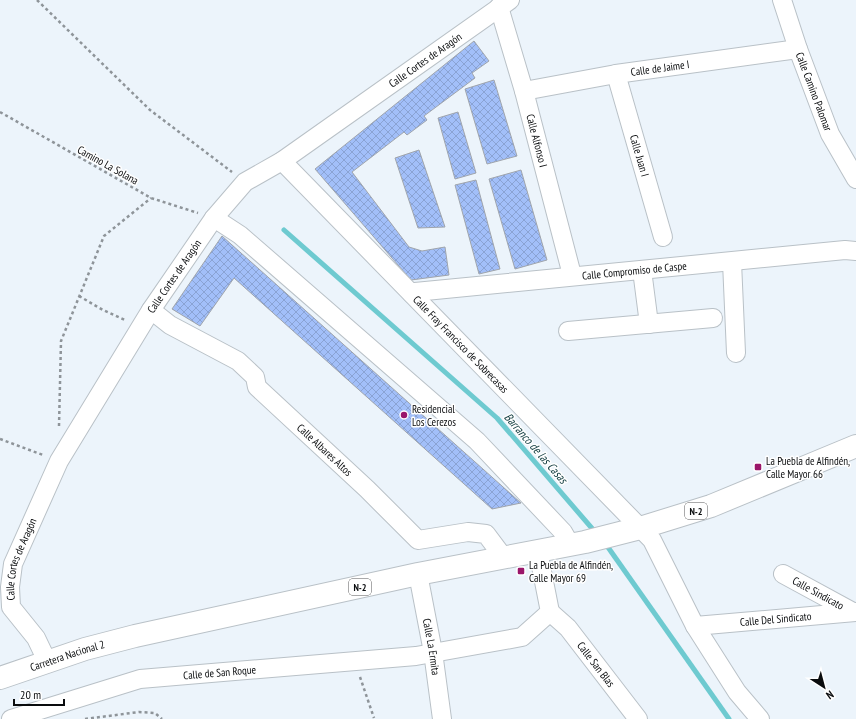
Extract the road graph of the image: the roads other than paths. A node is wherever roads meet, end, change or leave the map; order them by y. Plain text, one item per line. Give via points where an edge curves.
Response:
1 (782, 0) edge
2 (504, 3) edge
3 (798, 49) junction
4 (616, 74) junction
5 (524, 91) junction
6 (282, 161) junction
7 (856, 179) edge
8 (214, 218) junction
9 (663, 237) dead end
10 (856, 251) edge
11 (732, 262) junction
12 (642, 270) junction
13 (572, 275) junction
14 (412, 294) junction
15 (151, 310) junction
16 (713, 318) dead end
17 (649, 324) junction
18 (568, 331) dead end
19 (736, 353) dead end
20 (856, 446) edge
21 (632, 531) junction
22 (577, 543) junction
23 (538, 551) junction
24 (504, 558) junction
25 (418, 574) junction
26 (783, 574) dead end
27 (550, 612) junction
28 (854, 612) edge
29 (695, 626) junction
30 (433, 652) junction
31 (47, 661) junction
32 (0, 678) edge
33 (11, 719) edge
34 (442, 719) edge
35 (638, 719) edge
36 (760, 719) edge

1 - 3 street, Calle Camino Palomar
2 - 5 street, Calle Alfonso I
2 - 6 street, Calle Cortes de Aragón
3 - 4 street, Calle de Jaime I
3 - 7 street, Calle Camino Palomar via 830,134
4 - 5 street, Calle de Jaime I
4 - 9 street, Calle Juan I
5 - 13 street, Calle Alfonso I
6 - 8 street, Calle Cortes de Aragón via 245,182
6 - 14 street, Calle Fray Francisco de Sobrecasas
8 - 15 street, Calle Cortes de Aragón
8 - 22 street via 240,235 477,441 562,532
10 - 11 street, Calle Compromiso de Caspe
11 - 12 street, Calle Compromiso de Caspe
11 - 19 street
12 - 13 street, Calle Compromiso de Caspe
12 - 17 street
13 - 14 street, Calle Compromiso de Caspe
14 - 21 street, Calle Fray Francisco de Sobrecasas
15 - 24 street, Calle Albares Altos via 170,325 238,360 255,377 257,387 418,540 468,532 486,534
15 - 31 street, Calle Cortes de Aragón via 59,461 13,564 11,608 36,638
16 - 17 street
17 - 18 street
20 - 21 highway, N-2 via 711,506
21 - 22 highway, N-2
21 - 29 street, Calle Fray Francisco de Sobrecasas via 652,540
22 - 23 highway, N-2
23 - 24 highway, N-2
23 - 27 street
24 - 25 highway, N-2
25 - 30 street, Calle La Ermita
25 - 31 highway, Carretera Nacional 2 / N-2 via 135,636
26 - 28 street, Calle Sindicato
27 - 30 street, Calle de San Roque via 522,637
27 - 35 street, Calle San Blas via 568,628
28 - 29 street, Calle Del Sindicato
29 - 36 street, Calle Fray Francisco de Sobrecasas via 737,692
30 - 33 street, Calle de San Roque via 355,662 140,679
30 - 34 street, Calle La Ermita
31 - 32 highway, Carretera Nacional 2 / N-2

